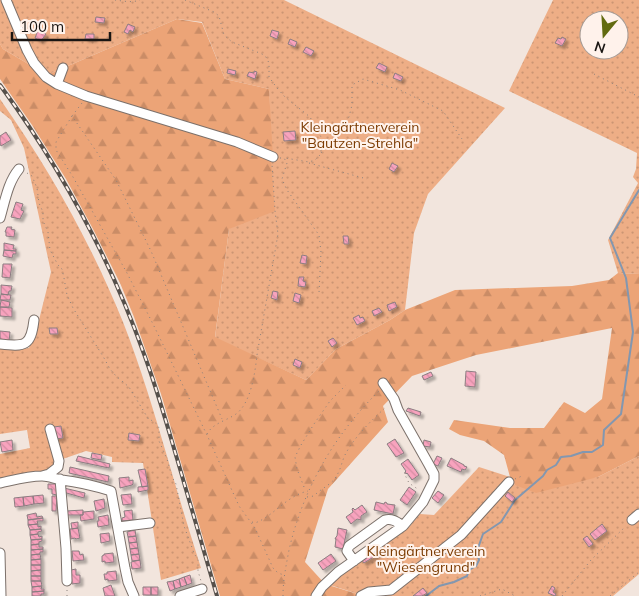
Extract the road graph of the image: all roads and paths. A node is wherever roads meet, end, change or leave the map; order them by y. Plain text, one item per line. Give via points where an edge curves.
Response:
1 (6, 0) edge
2 (115, 0) edge
3 (140, 0) edge
4 (185, 0) edge
5 (63, 68) dead end
6 (594, 74) dead end
7 (56, 84) junction
8 (86, 96) junction
9 (639, 97) edge
10 (72, 116) junction
11 (462, 139) dead end
12 (321, 154) junction
13 (273, 157) junction
14 (284, 158) junction
15 (309, 162) junction
16 (19, 169) joint
17 (367, 179) dead end
18 (0, 218) edge
19 (319, 293) dead end
20 (34, 320) dead end
21 (0, 344) edge
22 (384, 384) joint
23 (346, 385) dead end
24 (394, 399) junction
25 (223, 421) junction
26 (50, 428) dead end
27 (207, 435) junction
28 (405, 473) dead end
29 (42, 476) junction
30 (60, 479) junction
31 (509, 482) dead end
32 (0, 483) edge
33 (304, 486) dead end
34 (309, 491) junction
35 (427, 495) junction
36 (306, 497) junction
37 (635, 517) edge
38 (250, 520) junction
39 (150, 523) dead end
40 (403, 526) junction
41 (118, 527) junction
42 (0, 553) edge
43 (354, 561) junction
44 (639, 572) edge
45 (284, 575) junction
46 (67, 581) dead end
47 (202, 589) joint
48 (1, 596) edge
49 (134, 596) edge
50 (180, 596) edge
51 (284, 596) edge
52 (316, 596) edge
53 (362, 596) edge
54 (480, 596) edge
55 (513, 596) edge
56 (562, 596) edge
57 (610, 596) edge

1 - 7 street via 34,63
2 - 3 path
4 - 12 path via 214,12 219,16 224,35 266,58 273,82 285,97 310,117 321,137
5 - 7 street
6 - 9 path
7 - 8 street
8 - 10 path
8 - 13 street via 237,142
10 - 25 path via 116,180 154,259
10 - 27 path via 56,142 56,150 127,274
11 - 12 path via 443,111 400,90 363,79 352,85 348,117
12 - 15 path
13 - 14 path
13 - 25 path via 278,234 255,368 244,405
14 - 15 path
14 - 19 path via 287,163 282,179 286,190 319,235
15 - 17 path
16 - 18 street via 10,182
16 - 47 path via 32,176 50,250 62,269 73,308 110,369 129,387 149,420 157,424 159,441 176,484 184,526 198,560
20 - 21 street via 33,332 26,343
22 - 24 street
22 - 34 path via 340,436
23 - 33 path via 324,409 296,457
24 - 35 street via 434,474
24 - 36 path via 364,428 345,454 337,476 314,496
25 - 27 path via 210,428
26 - 29 street via 58,467
27 - 38 path via 239,506
28 - 35 path via 410,483
29 - 30 street
29 - 32 street
30 - 41 street via 111,491
30 - 46 street
31 - 53 street via 461,535 391,590
34 - 36 path
34 - 38 path via 290,498 255,524
35 - 40 street
36 - 45 path
37 - 56 path via 591,560
38 - 45 path via 273,568
39 - 41 street
40 - 43 street
40 - 43 street via 396,521 385,520 349,546 347,551
41 - 49 street via 128,582
42 - 48 street
43 - 52 street via 338,572
44 - 57 path
45 - 51 path
47 - 50 street
54 - 55 path via 502,589

